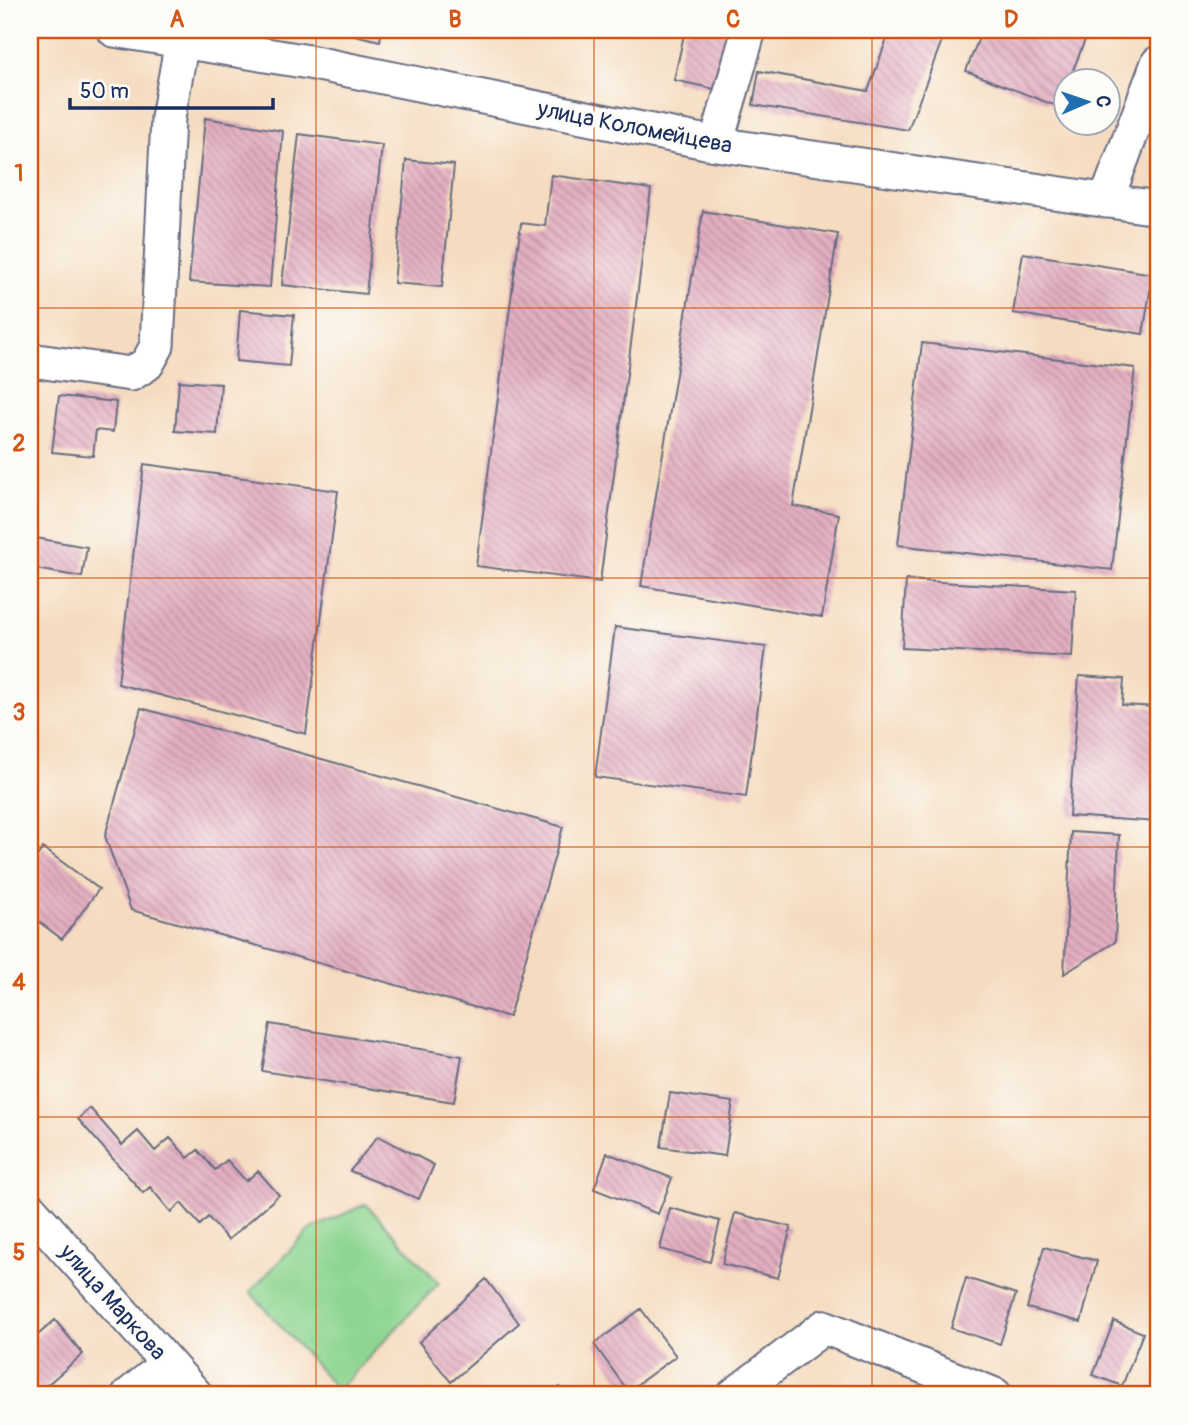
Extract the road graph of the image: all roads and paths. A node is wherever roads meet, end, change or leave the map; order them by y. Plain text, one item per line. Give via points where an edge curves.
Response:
1 (114, 30) edge
2 (749, 30) edge
3 (182, 41) junction
4 (1158, 62) edge
5 (716, 144) junction
6 (1106, 201) junction
7 (1158, 208) edge
8 (30, 359) edge
9 (30, 1209) edge
10 (167, 1364) junction
11 (130, 1395) edge
12 (196, 1395) edge
13 (734, 1395) edge
14 (995, 1395) edge

1 - 3 street, улица Коломейцева
2 - 5 street
3 - 5 street, улица Коломейцева
3 - 8 street via 168,118 157,346 147,364 131,374
4 - 6 street
5 - 6 street, улица Коломейцева
6 - 7 street, улица Коломейцева
9 - 10 street, улица Маркова
10 - 11 street
10 - 12 street, улица Маркова
13 - 14 street via 824,1327

